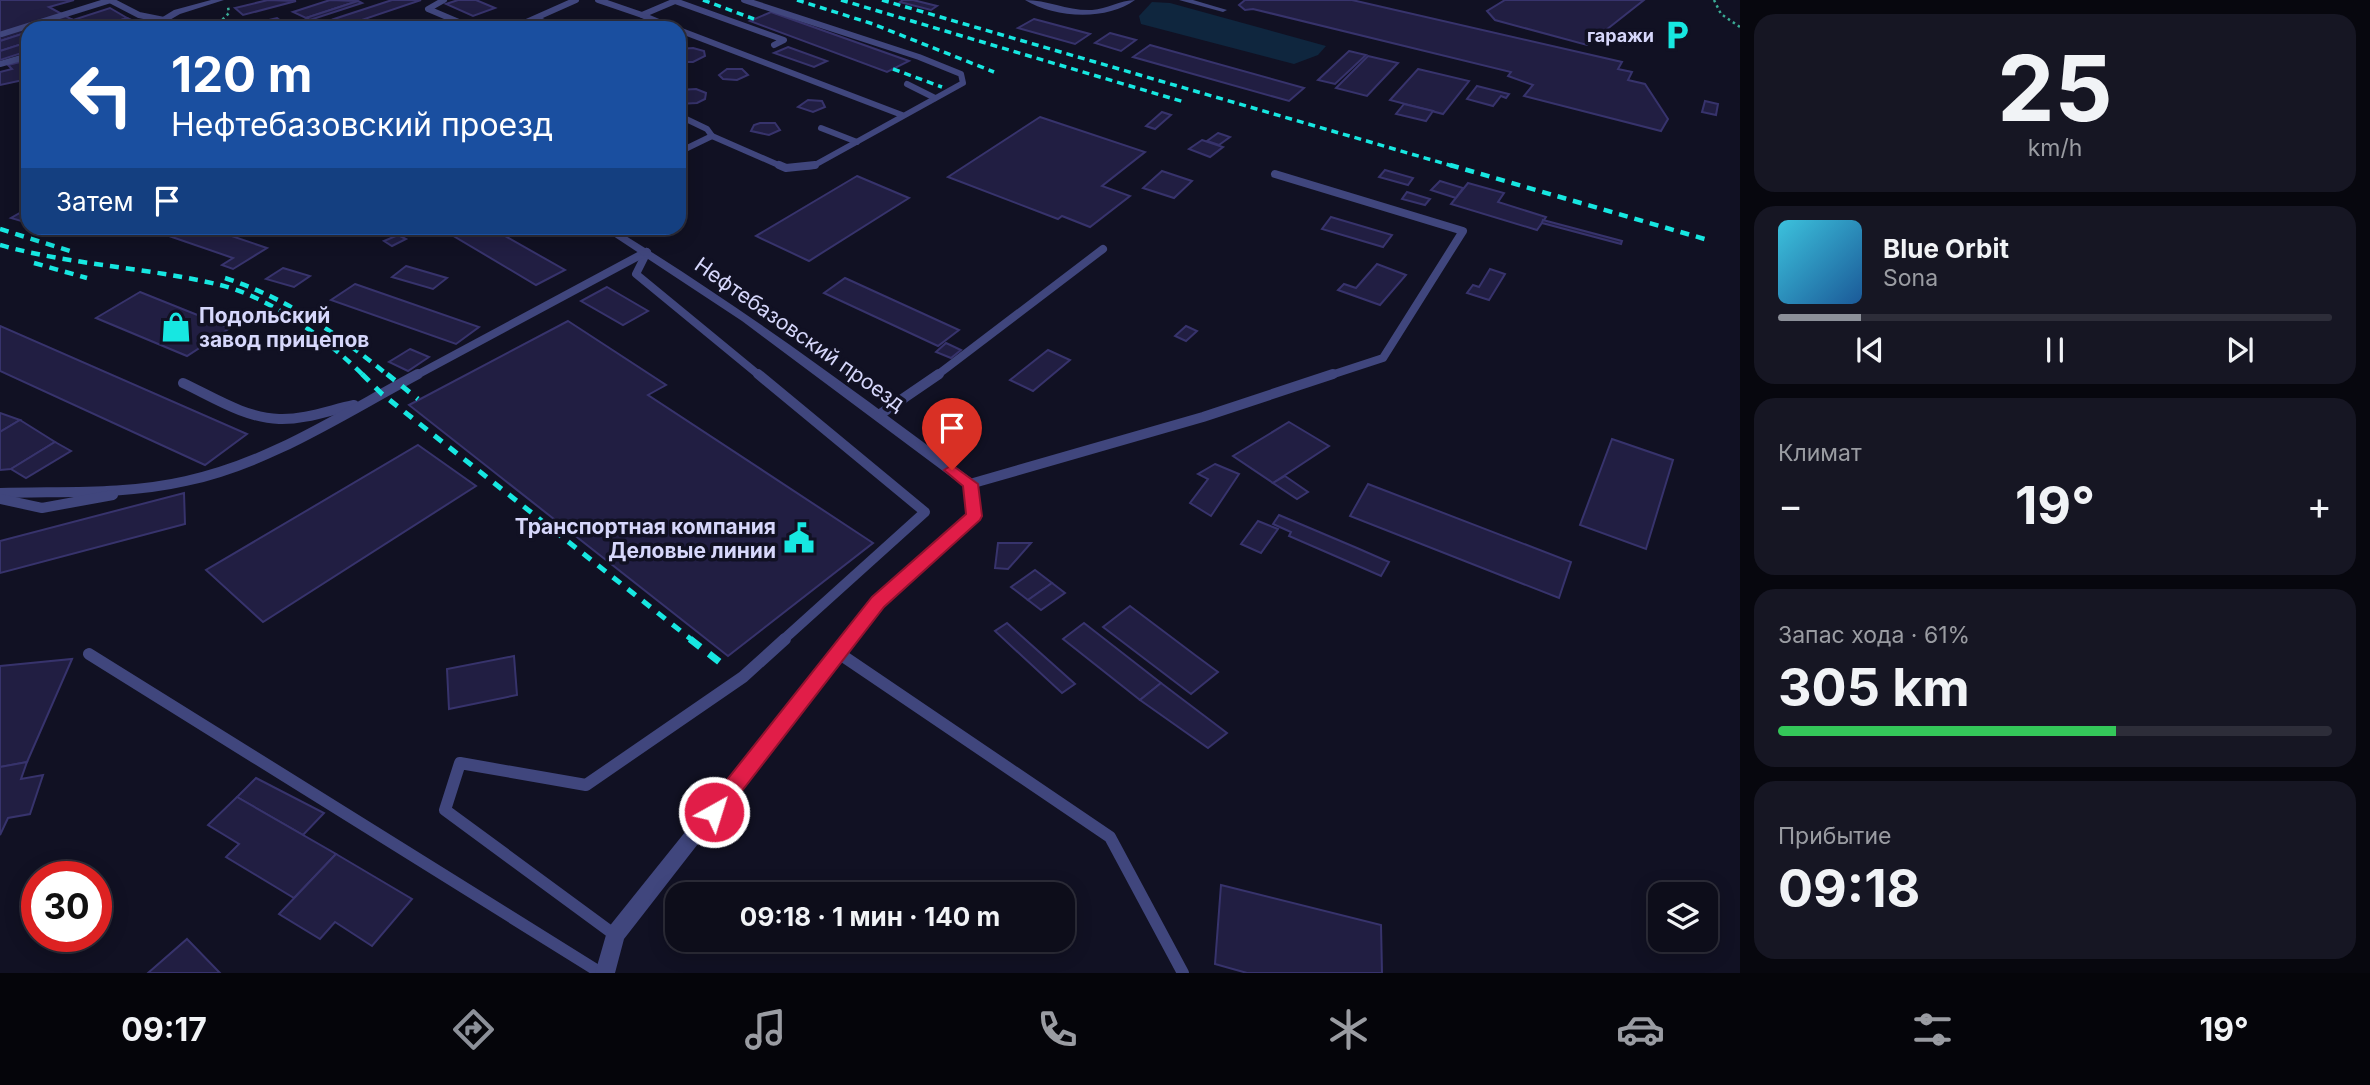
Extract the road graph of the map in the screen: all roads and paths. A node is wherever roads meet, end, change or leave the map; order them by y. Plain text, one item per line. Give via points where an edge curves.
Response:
1 (110, 0) edge
2 (444, 0) edge
3 (562, 0) edge
4 (598, 0) edge
5 (744, 0) edge
6 (1029, 0) edge
7 (1131, 0) edge
8 (1183, 0) edge
9 (1714, 0) edge
10 (224, 2) edge
11 (573, 2) edge
12 (1223, 10) dead end
13 (642, 15) junction
14 (537, 19) junction
15 (43, 21) edge
16 (156, 21) edge
17 (167, 21) edge
18 (221, 21) edge
19 (456, 21) edge
20 (532, 21) edge
21 (542, 21) edge
22 (656, 21) edge
23 (1740, 27) edge
24 (21, 28) edge
25 (686, 33) edge
26 (2, 34) dead end
27 (774, 45) dead end
28 (21, 58) edge
29 (0, 64) edge
30 (907, 84) dead end
31 (935, 98) junction
32 (902, 115) junction
33 (686, 119) edge
34 (821, 128) dead end
35 (712, 136) junction
36 (857, 142) junction
37 (686, 149) edge
38 (1275, 174) dead end
39 (618, 235) edge
40 (1103, 249) dead end
41 (647, 252) junction
42 (183, 383) dead end
43 (368, 401) junction
44 (878, 415) junction
45 (971, 484) junction
46 (124, 492) junction
47 (0, 493) edge
48 (0, 499) edge
49 (838, 652) junction
50 (89, 654) dead end
51 (615, 935) junction
52 (603, 973) edge
53 (1183, 973) edge

1 - 15 lane
1 - 16 lane
2 - 19 lane via 428,9
3 - 11 lane
4 - 13 lane
5 - 31 lane via 961,74 963,83
6 - 7 street via 1077,14 1115,9
8 - 12 street
9 - 23 path via 1721,14
10 - 17 street via 177,12
10 - 18 path via 229,13
11 - 14 lane
13 - 22 lane
13 - 27 lane via 675,1 784,40
14 - 20 lane
14 - 21 lane
24 - 26 lane
25 - 32 lane
28 - 29 lane
30 - 31 lane
31 - 32 lane
32 - 36 lane
33 - 35 lane
34 - 36 lane
35 - 36 lane via 786,168 813,166
35 - 37 lane
38 - 45 lane via 1463,231 1383,358
39 - 41 street, Нефтебазовский проезд
40 - 44 lane via 961,359
41 - 43 lane
41 - 44 street, Нефтебазовский проезд
41 - 51 lane via 636,274 925,512 743,677 586,785 460,763 445,810
42 - 43 lane via 276,419
43 - 46 lane via 239,465
44 - 45 street, Нефтебазовский проезд
45 - 49 street via 974,516 878,602
46 - 47 lane
46 - 48 lane via 37,509
49 - 51 street
49 - 53 lane via 1110,836
50 - 52 lane
51 - 52 street

